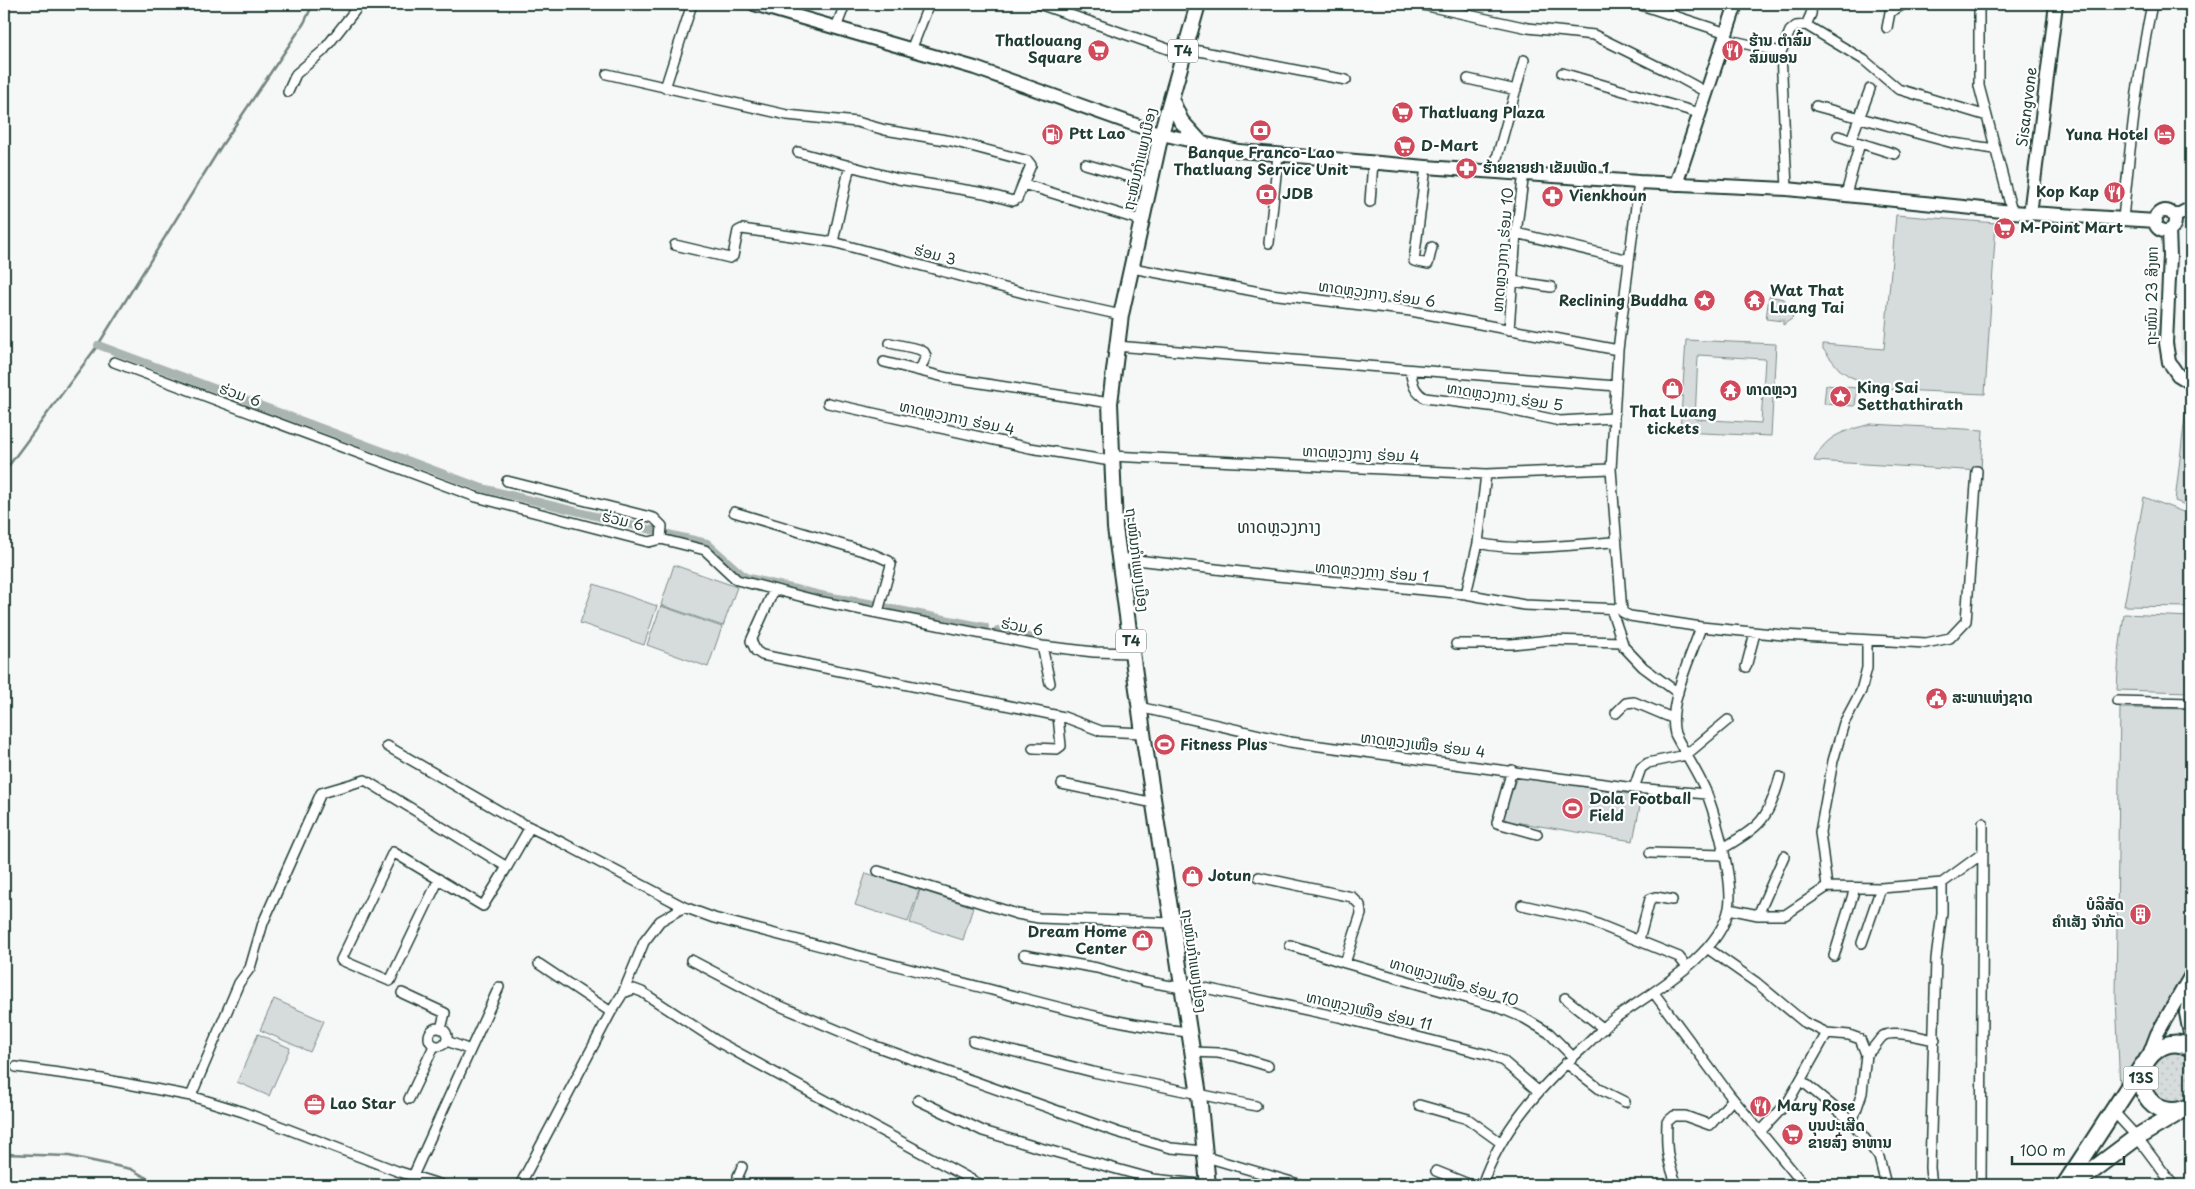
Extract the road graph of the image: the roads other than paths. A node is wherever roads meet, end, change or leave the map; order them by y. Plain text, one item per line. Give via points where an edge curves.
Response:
1 (360, 4) edge
2 (692, 4) edge
3 (754, 4) edge
4 (844, 4) edge
5 (929, 4) edge
6 (1039, 4) edge
7 (1198, 4) edge
8 (1418, 4) edge
9 (1638, 4) edge
10 (1736, 4) edge
11 (1812, 4) edge
12 (1904, 4) edge
13 (1979, 4) edge
14 (2056, 4) edge
15 (2152, 4) edge
16 (2182, 4) edge
17 (1655, 6) edge
18 (2191, 8) edge
19 (1806, 25) junction
20 (836, 28) junction
21 (1887, 28) dead end
22 (1726, 36) junction
23 (911, 50) junction
24 (1183, 51) junction
25 (1780, 52) junction
26 (1524, 60) dead end
27 (1562, 73) dead end
28 (607, 74) dead end
29 (1468, 79) dead end
30 (1346, 80) dead end
31 (665, 88) junction
32 (1870, 89) dead end
33 (1516, 90) junction
34 (288, 92) dead end
35 (1706, 92) junction
36 (1171, 99) junction
37 (1816, 106) dead end
38 (1699, 113) junction
39 (1987, 116) junction
40 (1859, 119) junction
41 (1161, 134) junction
42 (1838, 136) dead end
43 (1855, 142) junction
44 (1201, 143) junction
45 (1995, 148) junction
46 (798, 152) dead end
47 (1895, 154) dead end
48 (1278, 155) junction
49 (1373, 162) junction
50 (1085, 164) dead end
51 (850, 165) junction
52 (1426, 167) junction
53 (1493, 172) junction
54 (1524, 173) junction
55 (1151, 182) junction
56 (1639, 182) junction
57 (1023, 184) junction
58 (1676, 184) junction
59 (1787, 189) junction
60 (1846, 194) junction
61 (1370, 202) dead end
62 (2191, 208) edge
63 (2012, 212) junction
64 (2030, 214) junction
65 (2174, 217) junction
66 (2123, 219) junction
67 (1143, 221) junction
68 (2156, 222) junction
69 (2169, 230) junction
70 (1516, 233) junction
71 (834, 242) junction
72 (1269, 243) dead end
73 (674, 246) dead end
74 (1432, 247) dead end
75 (1629, 260) junction
76 (1132, 268) junction
77 (1513, 281) junction
78 (1551, 287) dead end
79 (1120, 315) junction
80 (1509, 330) junction
81 (890, 343) dead end
82 (1116, 346) junction
83 (1618, 350) junction
84 (114, 362) dead end
85 (884, 362) dead end
86 (920, 370) junction
87 (1410, 371) junction
88 (2191, 383) edge
89 (1616, 386) junction
90 (828, 403) dead end
91 (1110, 403) junction
92 (1614, 418) junction
93 (1111, 458) junction
94 (1611, 469) junction
95 (1976, 471) dead end
96 (1486, 474) junction
97 (507, 481) dead end
98 (734, 512) dead end
99 (661, 539) junction
100 (1615, 542) junction
101 (1478, 544) junction
102 (1119, 558) junction
103 (774, 590) junction
104 (1466, 594) junction
105 (1611, 609) junction
106 (1622, 609) junction
107 (878, 612) junction
108 (1701, 628) junction
109 (1755, 633) junction
110 (1867, 640) junction
111 (1622, 642) junction
112 (1456, 644) dead end
113 (1042, 646) junction
114 (1133, 653) junction
115 (1746, 667) dead end
116 (1050, 683) dead end
117 (1678, 693) junction
118 (2117, 701) dead end
119 (2191, 703) edge
120 (1140, 707) junction
121 (1616, 713) dead end
122 (1058, 716) junction
123 (1672, 718) junction
124 (1728, 720) dead end
125 (1143, 733) junction
126 (388, 746) dead end
127 (1033, 748) dead end
128 (1686, 755) junction
129 (1512, 770) junction
130 (1780, 777) dead end
131 (1062, 784) dead end
132 (1634, 788) junction
133 (1707, 794) junction
134 (1154, 803) junction
135 (1983, 823) dead end
136 (530, 828) junction
137 (1537, 834) dead end
138 (1650, 852) dead end
139 (1723, 852) junction
140 (1983, 853) junction
141 (1784, 856) dead end
142 (507, 867) junction
143 (878, 871) dead end
144 (1258, 876) dead end
145 (439, 879) junction
146 (1942, 883) junction
147 (1827, 887) junction
148 (1855, 888) junction
149 (1881, 888) junction
150 (1672, 900) dead end
151 (1522, 905) dead end
152 (684, 907) junction
153 (1729, 908) junction
154 (1758, 915) junction
155 (1173, 923) junction
156 (1639, 940) junction
157 (1862, 943) dead end
158 (1290, 945) dead end
159 (1707, 948) junction
160 (1024, 955) dead end
161 (1834, 956) dead end
162 (691, 960) dead end
163 (1345, 963) junction
164 (539, 964) dead end
165 (1686, 966) junction
166 (2191, 976) edge
167 (1182, 986) junction
168 (499, 987) dead end
169 (2191, 988) edge
170 (623, 992) junction
171 (402, 993) dead end
172 (1654, 993) junction
173 (1565, 998) dead end
174 (611, 1012) junction
175 (1604, 1028) junction
176 (441, 1029) junction
177 (1188, 1032) junction
178 (1827, 1033) junction
179 (2191, 1039) edge
180 (1935, 1040) junction
181 (446, 1041) junction
182 (973, 1041) dead end
183 (434, 1046) junction
184 (2191, 1048) edge
185 (470, 1050) junction
186 (1192, 1052) junction
187 (1866, 1054) junction
188 (1570, 1060) junction
189 (2146, 1060) junction
190 (1268, 1066) dead end
191 (16, 1067) dead end
192 (1802, 1081) junction
193 (1538, 1091) junction
194 (1199, 1095) junction
195 (191, 1096) junction
196 (409, 1099) dead end
197 (1733, 1099) junction
198 (918, 1100) dead end
199 (1625, 1102) dead end
200 (1419, 1105) dead end
201 (1256, 1106) dead end
202 (2186, 1109) edge
203 (2114, 1112) junction
204 (1852, 1122) junction
205 (1761, 1131) junction
206 (2137, 1137) junction
207 (1500, 1142) junction
208 (1205, 1154) junction
209 (742, 1167) dead end
210 (1436, 1171) dead end
211 (413, 1176) junction
212 (442, 1185) edge
213 (520, 1185) edge
214 (738, 1185) edge
215 (981, 1185) edge
216 (1208, 1185) edge
217 (1302, 1185) edge
218 (1471, 1185) edge
219 (1482, 1185) edge
220 (1677, 1185) edge
221 (1804, 1185) edge
222 (1886, 1185) edge
223 (1932, 1185) edge
224 (1980, 1185) edge
225 (2065, 1185) edge
226 (2073, 1185) edge
227 (2173, 1185) edge

1 - 34 street via 323,52 296,74
2 - 31 street
3 - 20 main road
4 - 20 street
5 - 23 street
6 - 24 street
7 - 24 main road, ຖະໜົນກຳແພງເມືອງ / T4
8 - 35 street via 1528,28 1594,35
9 - 17 street
10 - 22 main road
11 - 19 street
12 - 21 street via 1890,12
13 - 39 street via 1979,86
14 - 64 main road, Sisangvone
15 - 66 street via 2137,82
16 - 18 street
17 - 22 street
19 - 25 street via 1796,26 1790,31
19 - 39 street via 1864,60 1898,89
20 - 23 main road
22 - 25 street
22 - 35 main road
23 - 41 main road via 975,68
24 - 30 street
24 - 36 main road, ຖະໜົນກຳແພງເມືອງ / T4
25 - 59 street
26 - 33 street
27 - 38 street
28 - 31 street
29 - 33 street
31 - 57 street via 787,115 856,122 952,141 1028,161 1031,165
32 - 40 street
33 - 53 street
35 - 38 main road
36 - 41 main road, ຖະໜົນກຳແພງເມືອງ / T4
36 - 44 main road via 1181,121
37 - 40 street
38 - 58 main road
39 - 45 street
40 - 43 street
40 - 45 street via 1954,143
41 - 44 main road
41 - 55 main road, ຖະໜົນກຳແພງເມືອງ / T4
42 - 43 street
43 - 47 street
43 - 60 street
44 - 48 main road
45 - 63 street
46 - 51 street
48 - 49 main road
48 - 72 street
49 - 52 main road
49 - 61 street
50 - 55 street
51 - 57 street via 1013,201
51 - 71 street
52 - 53 main road
52 - 74 street via 1414,261 1428,264
53 - 54 main road
54 - 56 main road
54 - 70 street, ທາດຫຼວງກາງ ຮ່ອມ 10
55 - 67 main road, ຖະໜົນກຳແພງເມືອງ / T4
56 - 58 main road
56 - 75 street
57 - 67 street
58 - 59 main road
59 - 60 main road
60 - 63 main road
62 - 65 main road
63 - 64 main road
64 - 66 main road
65 - 68 main road via 2163,212
65 - 69 main road via 2175,223
66 - 68 main road
67 - 76 main road, ຖະໜົນກຳແພງເມືອງ / T4
68 - 69 main road via 2160,229
69 - 88 main road, ຖະໜົນ 23 ສິງຫາ via 2166,343 2169,362 2178,376
70 - 75 street
70 - 77 street, ທາດຫຼວງກາງ ຮ່ອມ 10
71 - 73 street, ຮ່ອມ 3 via 742,229 738,231 730,258
71 - 79 street, ຮ່ອມ 3 via 1031,295
75 - 83 street
76 - 79 main road, ຖະໜົນກຳແພງເມືອງ / T4
76 - 80 street, ທາດຫຼວງກາງ ຮ່ອມ 6 via 1270,294 1411,311
77 - 78 street
77 - 80 street, ທາດຫຼວງກາງ ຮ່ອມ 10
79 - 82 main road, ຖະໜົນກຳແພງເມືອງ / T4
80 - 83 street, ທາດຫຼວງກາງ ຮ່ອມ 6
81 - 86 street via 924,352 926,356
82 - 87 street
82 - 91 main road, ຖະໜົນກຳແພງເມືອງ / T4
83 - 89 street
84 - 99 street, ຮ່ວມ 6 via 476,497 649,542
85 - 86 street
86 - 91 street via 948,378
87 - 89 street
87 - 92 street, ທາດຫຼວງກາງ ຮ່ອມ 5 via 1414,388 1425,398 1497,407 1560,421
89 - 92 street
90 - 93 street, ທາດຫຼວງກາງ ຮ່ອມ 4 via 1030,448
91 - 93 main road, ຖະໜົນກຳແພງເມືອງ / T4
92 - 94 street
93 - 96 street, ທາດຫຼວງກາງ ຮ່ອມ 4
93 - 102 main road, ຖະໜົນກຳແພງເມືອງ / T4
94 - 96 street, ທາດຫຼວງກາງ ຮ່ອມ 4
94 - 100 street
95 - 110 street via 1966,621 1950,638 1926,643
96 - 101 street
97 - 99 street via 654,518 662,526
98 - 107 street via 889,560 891,565
99 - 103 street, ຮ່ວມ 6 via 705,550 737,580
100 - 101 street via 1518,547
100 - 106 street
101 - 104 street
102 - 104 street, ທາດຫຼວງກາງ ຮ່ອມ 1
102 - 114 main road, ຖະໜົນກຳແພງເມືອງ / T4
103 - 107 street, ຮ່ວມ 6
103 - 122 street via 751,640 762,655
104 - 105 street, ທາດຫຼວງກາງ ຮ່ອມ 1 via 1524,605
105 - 106 street, ທາດຫຼວງກາງ ຮ່ອມ 1
105 - 111 street
106 - 108 street via 1630,616
107 - 113 street, ຮ່ວມ 6
108 - 109 street
108 - 117 street
109 - 110 street
109 - 115 street
110 - 147 street via 1867,668 1861,691 1844,723 1833,761 1820,832
111 - 112 street via 1550,640
111 - 117 street via 1643,667
113 - 114 street, ຮ່ວມ 6
113 - 116 street
114 - 120 main road, ຖະໜົນກຳແພງເມືອງ / T4
117 - 123 street
118 - 119 street
120 - 125 main road, ຖະໜົນກຳແພງເມືອງ / T4
120 - 129 street, ທາດຫຼວງເໜືອ ຮ່ອມ 4 via 1282,740
121 - 123 street via 1626,703 1634,702
122 - 125 street via 1102,731
122 - 127 street via 1061,746 1057,750
123 - 128 street via 1675,734
124 - 128 street
125 - 134 main road, ຖະໜົນກຳແພງເມືອງ / T4
126 - 136 street
128 - 132 street via 1648,763 1641,768
128 - 133 street
129 - 132 street, ທາດຫຼວງເໜືອ ຮ່ອມ 4
129 - 137 street via 1497,823
130 - 139 street via 1767,815
131 - 134 street
132 - 133 street, ທາດຫຼວງເໜືອ ຮ່ອມ 4
133 - 139 street
134 - 155 main road, ຖະໜົນກຳແພງເມືອງ / T4
135 - 140 street
136 - 142 street
136 - 152 street
138 - 139 street
139 - 153 street
140 - 146 street
140 - 224 street
141 - 154 street
142 - 145 street via 483,906
142 - 195 street via 366,780 321,793 263,923 250,968 239,983
143 - 155 street via 1039,918
144 - 163 street via 1352,897 1360,905 1362,914
145 - 145 street via 393,852 341,960 390,981
146 - 149 street
146 - 180 street via 1936,959
147 - 148 street
147 - 154 street via 1785,915
148 - 149 street
148 - 161 street
149 - 157 street
150 - 156 street via 1650,899
151 - 156 street via 1585,920
152 - 170 street via 660,921 644,942
152 - 177 street via 714,918 1101,1018
153 - 154 street
153 - 159 street
155 - 167 main road, ຖະໜົນກຳແພງເມືອງ / T4
156 - 165 street via 1679,957
158 - 163 street, ທາດຫຼວງເໜືອ ຮ່ອມ 10
159 - 165 street
159 - 178 street via 1804,1022
160 - 167 street, ທາດຫຼວງເໜືອ ຮ່ອມ 11
162 - 208 street via 773,1003 894,1052 1117,1132
163 - 188 street, ທາດຫຼວງເໜືອ ຮ່ອມ 10 via 1498,1007 1524,1018 1550,1033
164 - 174 street
165 - 172 street
166 - 189 main road
167 - 177 main road, ຖະໜົນກຳແພງເມືອງ / T4
167 - 193 street, ທາດຫຼວງເໜືອ ຮ່ອມ 11 via 1339,1018 1489,1055 1503,1061
168 - 185 street
169 - 179 main road via 2186,1013
170 - 174 street
170 - 215 street via 634,989 642,992 720,1043
171 - 176 street via 445,1013
172 - 175 street
172 - 197 street
173 - 175 street
174 - 213 street
175 - 188 street
176 - 181 street via 446,1032
176 - 183 street via 433,1029 429,1034
177 - 186 main road, ຖະໜົນກຳແພງເມືອງ / T4
178 - 187 street via 1860,1039
178 - 192 street
180 - 187 street via 1886,1034
180 - 223 street
181 - 183 street via 443,1045
181 - 185 street
182 - 194 street
183 - 196 street
184 - 189 highway, 13S via 2171,1043 2162,1046
185 - 211 street
186 - 190 street via 1218,1053
186 - 194 main road, ຖະໜົນກຳແພງເມືອງ / T4
187 - 204 street via 1862,1093
188 - 193 street
188 - 199 street, ທາດຫຼວງເໜືອ ຮ່ອມ 10 via 1601,1090
189 - 202 highway, 13S via 2141,1084 2147,1098 2162,1109
189 - 203 highway, 13S
191 - 195 street
192 - 204 street
192 - 205 street
193 - 207 street
194 - 201 street
194 - 208 main road, ຖະໜົນກຳແພງເມືອງ / T4
195 - 211 street via 243,1112
197 - 205 street
197 - 220 street via 1710,1125 1685,1116 1674,1116 1667,1122 1666,1150
198 - 216 street via 983,1130 1033,1146 1153,1179
200 - 207 street via 1468,1119
202 - 206 highway, 13S
203 - 206 street
203 - 225 highway, 13S
204 - 222 street via 1879,1157
205 - 221 street
206 - 226 highway, 13S
206 - 227 street
207 - 219 street
208 - 216 main road, ຖະໜົນກຳແພງເມືອງ / T4
208 - 217 street
209 - 214 street
210 - 218 street
211 - 212 street

